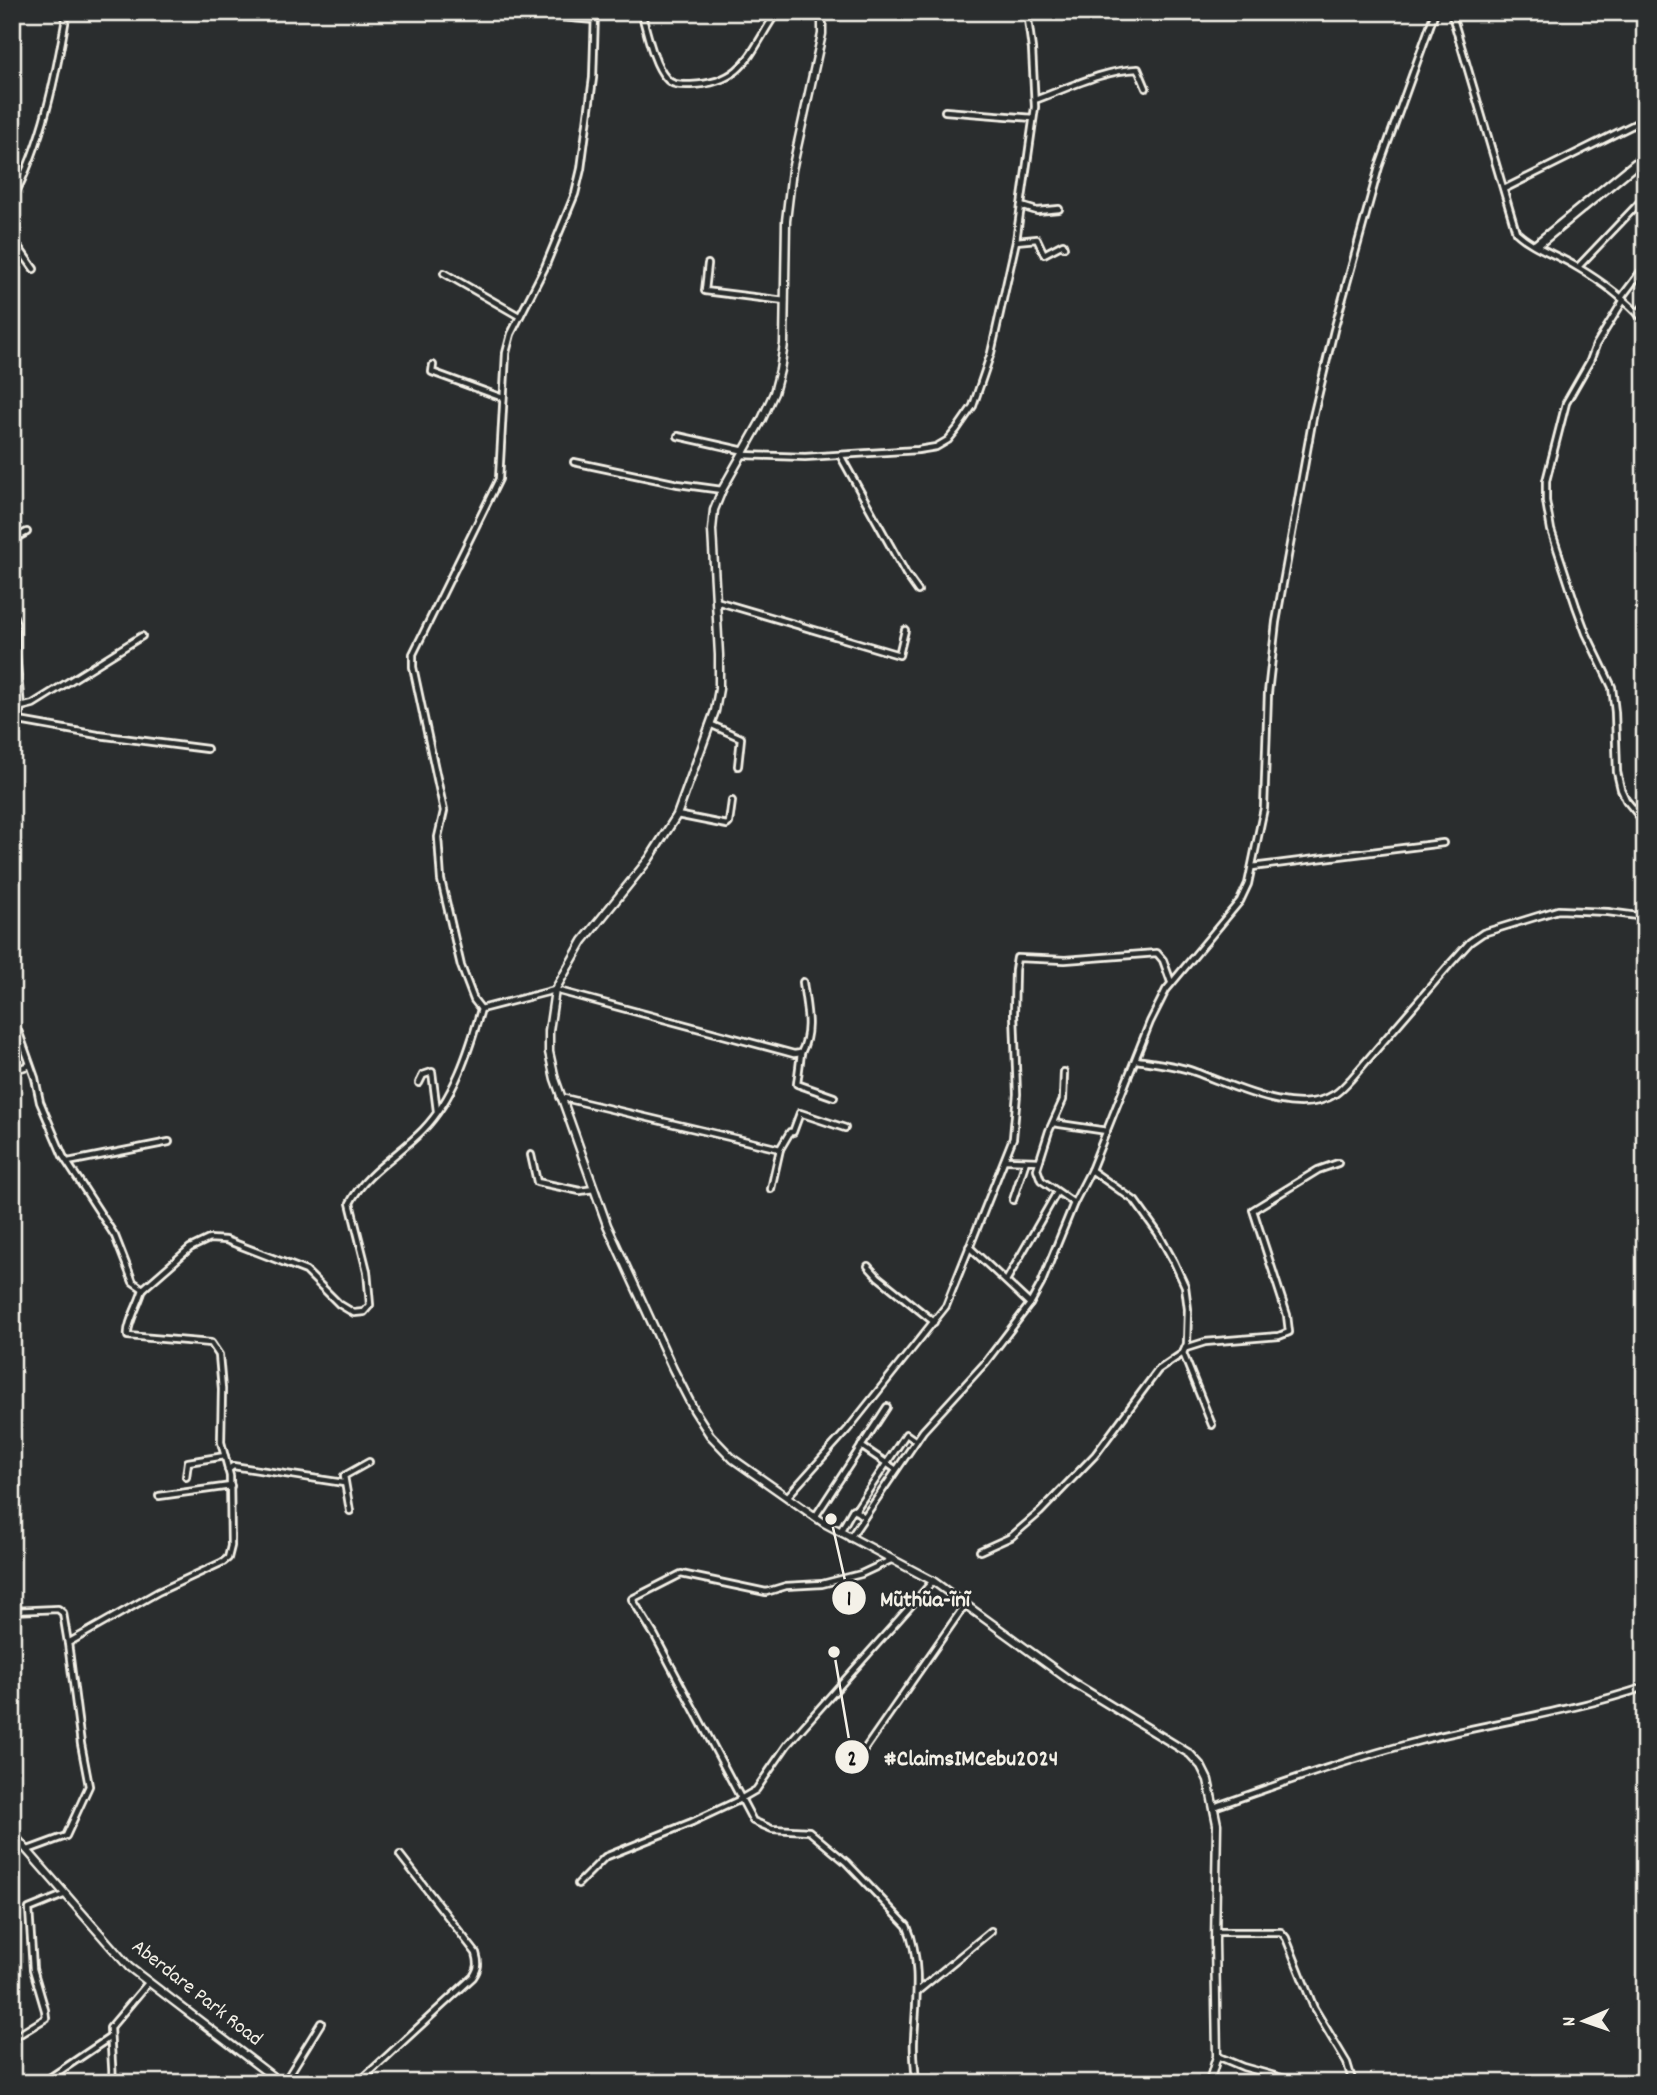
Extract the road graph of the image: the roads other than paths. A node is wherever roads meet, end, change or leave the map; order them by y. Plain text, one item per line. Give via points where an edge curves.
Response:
1 (67, 12) edge
2 (595, 12) edge
3 (641, 12) edge
4 (777, 12) edge
5 (822, 12) edge
6 (1027, 12) edge
7 (1435, 12) edge
8 (1451, 12) edge
9 (486, 15) dead end
10 (594, 20) junction
11 (1146, 88) dead end
12 (1035, 100) junction
13 (944, 111) dead end
14 (1033, 118) junction
15 (1645, 119) edge
16 (1645, 154) edge
17 (1640, 162) dead end
18 (1504, 188) junction
19 (12, 200) edge
20 (1640, 202) dead end
21 (1021, 206) junction
22 (1059, 209) dead end
23 (12, 239) edge
24 (1016, 241) junction
25 (1536, 245) junction
26 (1064, 247) dead end
27 (708, 264) dead end
28 (1645, 266) edge
29 (1577, 267) junction
30 (34, 269) dead end
31 (444, 273) dead end
32 (1622, 299) junction
33 (785, 301) junction
34 (1645, 304) edge
35 (1638, 314) junction
36 (519, 316) junction
37 (1645, 321) edge
38 (433, 365) dead end
39 (503, 398) junction
40 (678, 436) dead end
41 (744, 453) junction
42 (841, 455) junction
43 (574, 462) dead end
44 (722, 490) junction
45 (27, 532) dead end
46 (12, 540) edge
47 (918, 591) dead end
48 (716, 601) junction
49 (12, 611) edge
50 (905, 630) dead end
51 (142, 636) dead end
52 (22, 707) junction
53 (19, 720) junction
54 (712, 724) junction
55 (12, 726) edge
56 (207, 749) dead end
57 (738, 766) dead end
58 (732, 801) dead end
59 (677, 815) junction
60 (1645, 823) edge
61 (1443, 844) dead end
62 (1252, 867) junction
63 (1645, 917) edge
64 (803, 982) dead end
65 (1171, 982) junction
66 (555, 990) junction
67 (481, 1009) junction
68 (12, 1021) edge
69 (802, 1053) junction
70 (1136, 1060) junction
71 (30, 1065) junction
72 (12, 1071) edge
73 (1064, 1072) dead end
74 (419, 1083) dead end
75 (559, 1097) junction
76 (834, 1097) dead end
77 (437, 1112) junction
78 (1053, 1124) junction
79 (845, 1128) dead end
80 (1107, 1131) junction
81 (170, 1142) dead end
82 (779, 1149) junction
83 (530, 1155) dead end
84 (1005, 1160) junction
85 (1026, 1161) junction
86 (1039, 1161) junction
87 (68, 1162) junction
88 (1338, 1163) dead end
89 (1091, 1170) junction
90 (595, 1189) junction
91 (771, 1189) dead end
92 (1057, 1192) junction
93 (1013, 1200) dead end
94 (1074, 1203) junction
95 (969, 1247) junction
96 (868, 1266) dead end
97 (1006, 1281) junction
98 (143, 1289) junction
99 (1030, 1304) junction
100 (934, 1322) junction
101 (1184, 1350) junction
102 (887, 1407) dead end
103 (1212, 1425) dead end
104 (916, 1441) junction
105 (861, 1446) junction
106 (225, 1456) junction
107 (369, 1462) dead end
108 (885, 1463) junction
109 (895, 1469) junction
110 (228, 1470) junction
111 (186, 1477) dead end
112 (344, 1483) junction
113 (231, 1486) junction
114 (159, 1496) dead end
115 (787, 1498) junction
116 (350, 1511) dead end
117 (855, 1511) junction
118 (815, 1517) junction
119 (864, 1517) junction
120 (840, 1532) junction
121 (850, 1538) junction
122 (980, 1551) dead end
123 (891, 1560) junction
124 (933, 1581) junction
125 (965, 1604) junction
126 (12, 1611) edge
127 (68, 1643) junction
128 (1645, 1686) edge
129 (858, 1759) dead end
130 (741, 1799) junction
131 (1214, 1807) junction
132 (12, 1833) edge
133 (28, 1850) junction
134 (400, 1855) dead end
135 (578, 1884) dead end
136 (67, 1894) junction
137 (991, 1931) dead end
138 (1215, 1932) junction
139 (148, 1983) junction
140 (918, 1991) junction
141 (321, 2023) dead end
142 (109, 2038) junction
143 (12, 2039) edge
144 (1217, 2056) junction
145 (42, 2083) edge
146 (113, 2083) edge
147 (283, 2083) edge
148 (358, 2083) edge
149 (916, 2083) edge
150 (1209, 2083) edge
151 (1300, 2083) edge
152 (1353, 2083) edge

1 - 19 street via 42,125
2 - 10 street
3 - 4 street via 665,78 688,85 728,78 742,67
5 - 33 street via 817,65 792,170
6 - 12 street
7 - 62 street via 1375,179 1313,417 1276,622 1264,808
8 - 18 street
9 - 10 street
10 - 36 street via 593,78 575,194
11 - 12 street via 1138,69 1129,69
12 - 14 street
13 - 14 street
14 - 21 street
15 - 18 street
16 - 25 street
17 - 25 street
18 - 25 street via 1516,232
20 - 29 street
21 - 22 street via 1037,211
21 - 24 street
23 - 30 street
24 - 26 street via 1037,239 1044,254
24 - 42 street via 974,406 948,440 918,450
25 - 29 street
27 - 33 street via 705,292
28 - 32 street
29 - 32 street
31 - 36 street
32 - 35 street
32 - 60 street via 1566,403 1545,481 1551,530 1586,633 1612,687 1621,789
33 - 41 street via 784,344 774,393
34 - 35 street
35 - 37 street
36 - 39 street via 506,353
38 - 39 street via 432,372
39 - 67 street via 499,479 413,654 444,811 438,837 441,880 461,966
40 - 41 street
41 - 42 street
41 - 44 street
42 - 47 street
43 - 44 street
44 - 48 street via 712,530
45 - 46 street
48 - 50 street via 899,655
48 - 54 street via 719,690
49 - 52 street
51 - 52 street
52 - 53 street
53 - 55 street
53 - 56 street
54 - 57 street via 741,738
54 - 59 street
58 - 59 street via 727,825
59 - 66 street via 649,859 583,941
61 - 62 street
62 - 65 street via 1240,901
63 - 70 street via 1558,910 1483,933 1457,956 1351,1079 1334,1095 1312,1102 1270,1098 1194,1071
64 - 69 street via 809,1028
65 - 70 street
65 - 84 street via 1157,953 1065,960 1017,958 1016,1117
66 - 67 street
66 - 69 street
66 - 75 street via 550,1052
67 - 77 street via 463,1064
68 - 71 street
69 - 76 street via 797,1084
70 - 80 street
71 - 72 street
71 - 87 street via 40,1102
73 - 78 street via 1063,1100
74 - 77 street via 423,1075 432,1072
75 - 82 street
75 - 90 street
77 - 98 street via 350,1203 367,1271 370,1305 364,1312 339,1304 306,1272 226,1240 209,1239 190,1248
78 - 80 street
78 - 86 street
79 - 82 street via 800,1113 793,1132
80 - 89 street
81 - 87 street
82 - 91 street
83 - 90 street via 537,1182 580,1191
84 - 85 street
84 - 95 street
85 - 86 street
85 - 93 street
86 - 92 street via 1038,1175
87 - 98 street via 115,1236 133,1282
88 - 101 street via 1318,1170 1253,1210 1289,1332 1205,1342
89 - 94 street
89 - 101 street via 1135,1201 1174,1262 1185,1286 1188,1309
90 - 115 street via 615,1243 694,1410 733,1460
92 - 94 street
92 - 97 street
94 - 99 street
95 - 97 street
95 - 100 street via 946,1306
96 - 100 street
97 - 99 street
98 - 106 street via 128,1336 211,1343 217,1349
99 - 104 street
100 - 115 street
101 - 103 street
101 - 122 street via 1157,1370 1095,1455 1040,1512 1011,1537
102 - 105 street
104 - 108 street via 906,1434
104 - 109 street
105 - 108 street
105 - 118 street
106 - 110 street
106 - 111 street via 188,1462
107 - 112 street via 344,1476
108 - 109 street
108 - 117 street
109 - 119 street
110 - 112 street via 233,1466
110 - 113 street
112 - 116 street
113 - 114 street
113 - 127 street via 228,1558
115 - 118 street
117 - 119 street
117 - 120 street
118 - 120 street
119 - 121 street
120 - 121 street
121 - 123 street
123 - 124 street
123 - 130 street via 822,1584 766,1592 681,1574 632,1599
124 - 125 street
124 - 130 street via 788,1745 756,1790
125 - 129 street
125 - 131 street via 1095,1698 1190,1754 1208,1780
126 - 127 street via 58,1609 63,1613
127 - 133 street via 89,1786 66,1836
128 - 131 street via 1584,1706 1496,1722 1357,1757
130 - 135 street via 606,1857
130 - 140 street via 748,1815 760,1825 814,1834 900,1916 911,1935
131 - 138 street
132 - 133 street, Aberdare Park Road
133 - 136 street, Aberdare Park Road
134 - 148 street via 475,1953 478,1970
136 - 139 street, Aberdare Park Road via 105,1943
136 - 143 street via 29,1909 33,1969 46,2018
137 - 140 street
138 - 144 street
138 - 152 street via 1280,1932 1286,1938 1314,2008 1347,2063
139 - 142 street via 110,2028
139 - 147 street, Aberdare Park Road
140 - 149 street
141 - 147 street
142 - 145 street
142 - 146 street
144 - 150 street
144 - 151 street

